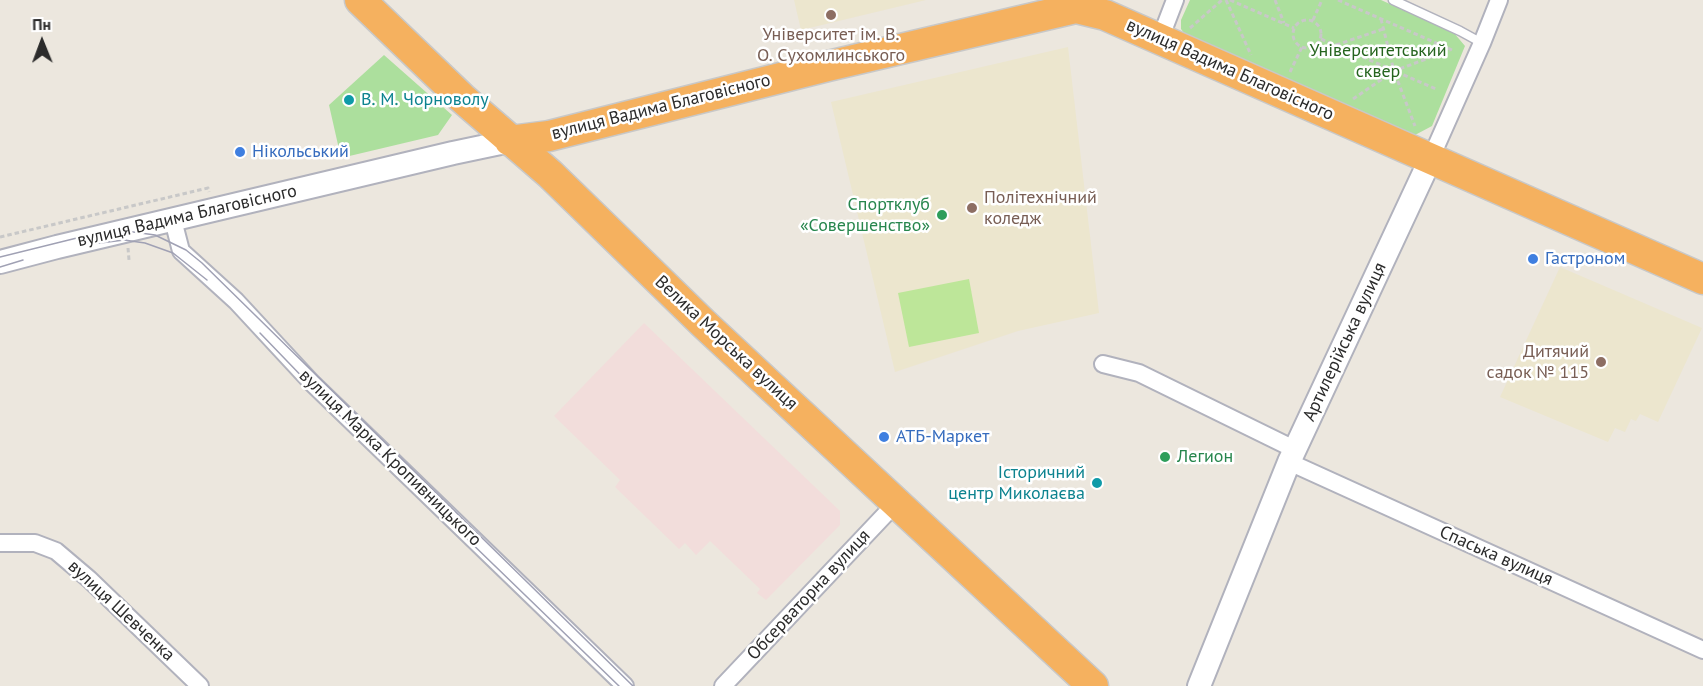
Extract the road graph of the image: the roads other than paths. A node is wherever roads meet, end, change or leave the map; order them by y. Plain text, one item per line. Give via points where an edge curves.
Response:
1 (360, 0) edge
2 (1175, 0) edge
3 (1393, 0) edge
4 (1499, 0) edge
5 (1160, 39) junction
6 (1482, 43) junction
7 (510, 141) junction
8 (1430, 160) junction
9 (173, 220) junction
10 (0, 262) edge
11 (1703, 279) edge
12 (1103, 364) dead end
13 (1292, 455) junction
14 (896, 503) junction
15 (0, 543) edge
16 (1703, 650) edge
17 (200, 686) edge
18 (625, 686) edge
19 (723, 686) edge
20 (1093, 686) edge
21 (1199, 686) edge

1 - 7 highway, Велика Морська вулиця
2 - 5 street
3 - 6 lane
4 - 6 street, Артилерійська вулиця
5 - 7 highway, вулиця Вадима Благовісного via 1104,15 1076,8 549,136
5 - 8 highway, вулиця Вадима Благовісного
6 - 8 street, Артилерійська вулиця
7 - 9 street, вулиця Вадима Благовісного
7 - 14 highway, Велика Морська вулиця via 550,174
8 - 11 highway, вулиця Вадима Благовісного
8 - 13 street, Артилерійська вулиця
9 - 10 street, вулиця Вадима Благовісного
9 - 18 street, вулиця Марка Кропивницького via 181,251
12 - 13 street, Спаська вулиця via 1138,373
13 - 16 street, Спаська вулиця
13 - 21 street, Артилерійська вулиця
14 - 19 street, Обсерваторна вулиця
14 - 20 highway, Велика Морська вулиця
15 - 17 street, вулиця Шевченка via 35,543 56,551

